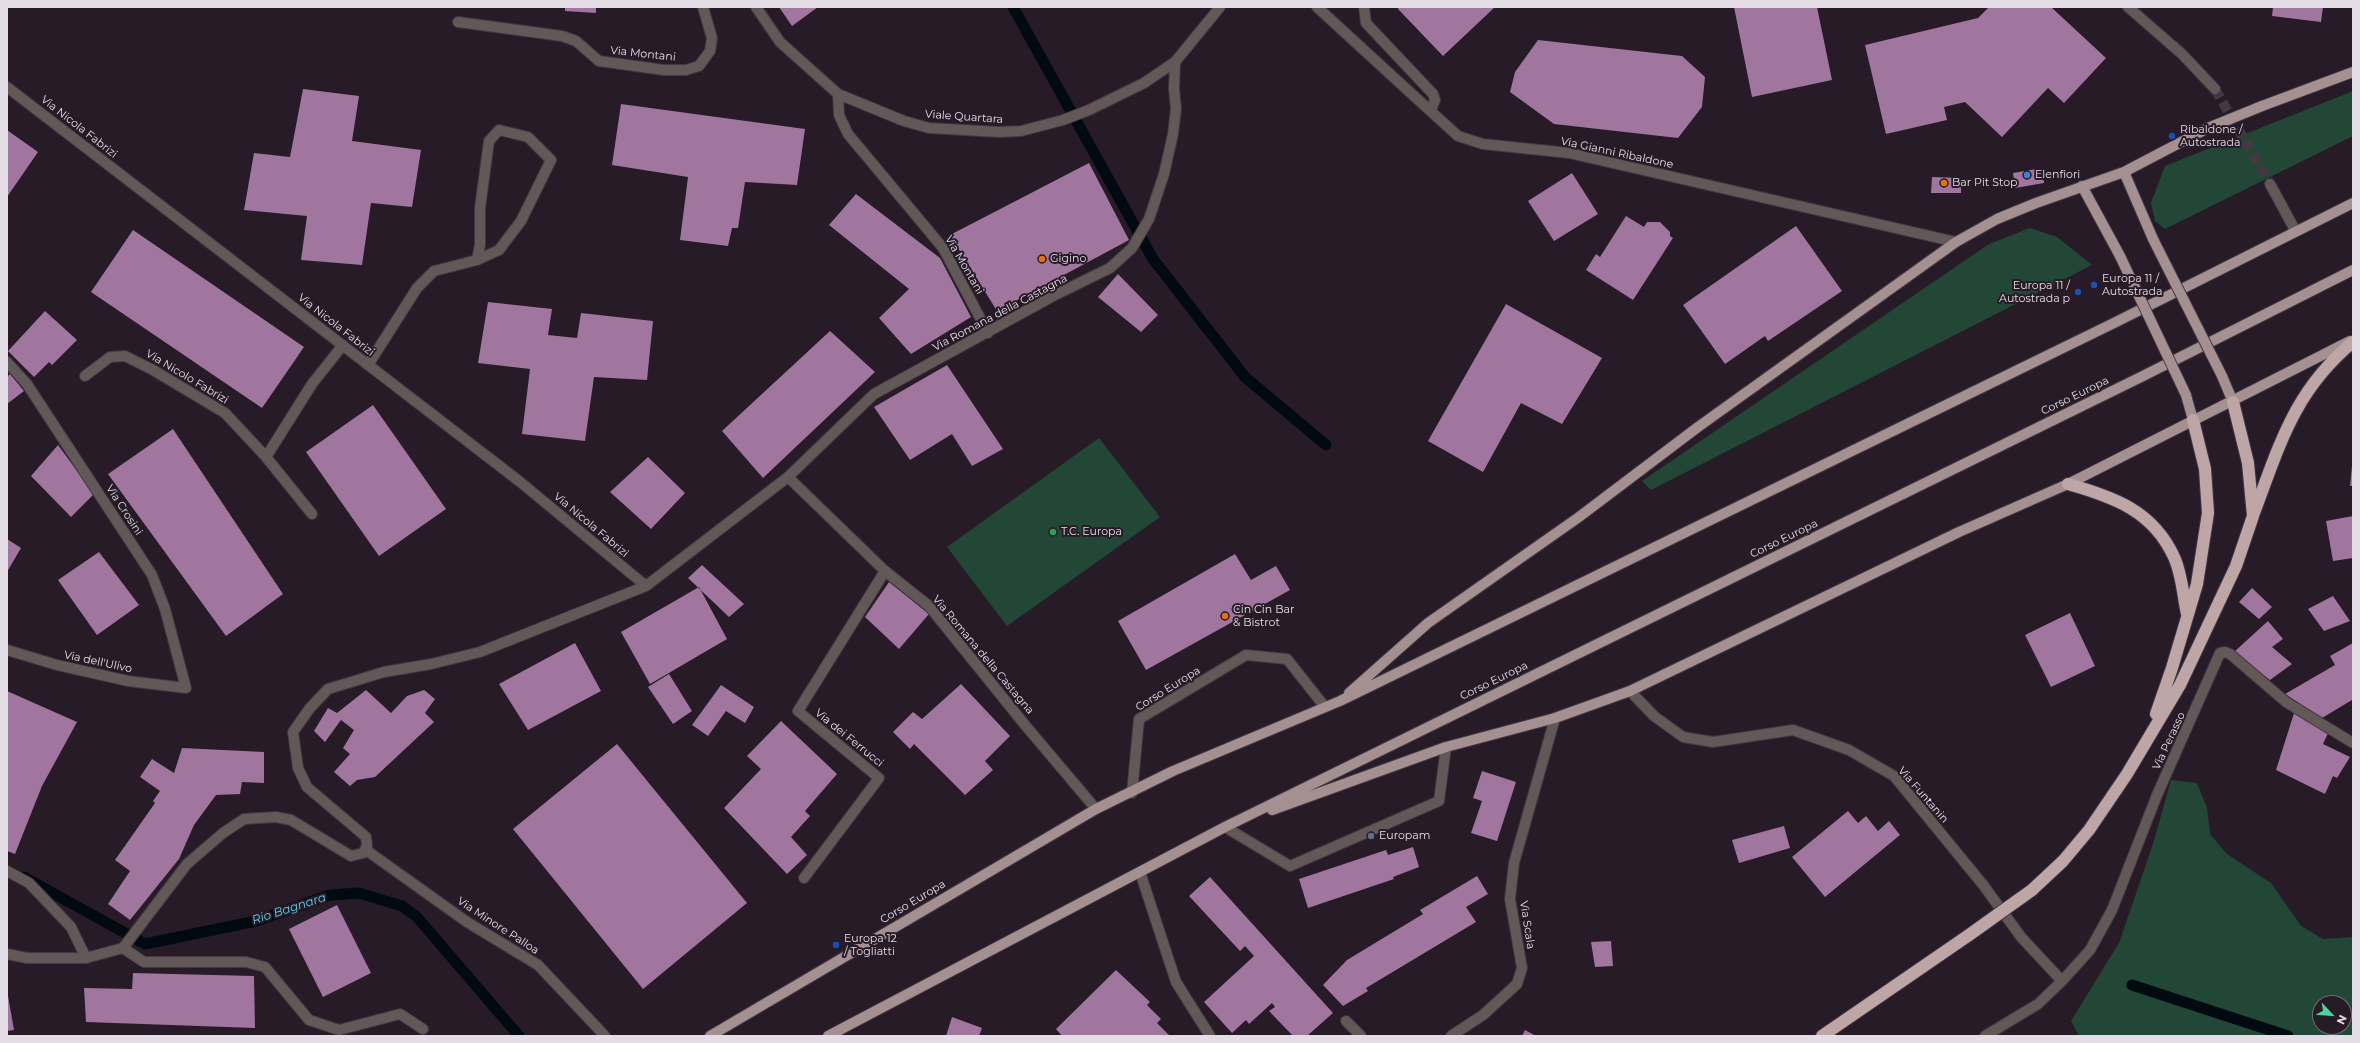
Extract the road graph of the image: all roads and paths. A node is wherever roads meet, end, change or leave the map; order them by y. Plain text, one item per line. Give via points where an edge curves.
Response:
1 (703, 7) edge
2 (756, 7) edge
3 (1220, 7) edge
4 (1317, 7) edge
5 (1364, 7) edge
6 (2128, 7) edge
7 (458, 22) dead end
8 (1175, 62) junction
9 (2353, 72) edge
10 (7, 87) edge
11 (2215, 90) tunnel mouth
12 (838, 94) junction
13 (1431, 110) junction
14 (2124, 172) junction
15 (2270, 184) tunnel mouth
16 (2082, 186) junction
17 (2353, 202) edge
18 (2295, 230) junction
19 (1956, 242) junction
20 (477, 260) junction
21 (2353, 270) edge
22 (988, 333) junction
23 (2353, 341) edge
24 (343, 345) junction
25 (7, 362) edge
26 (368, 365) junction
27 (85, 376) dead end
28 (2233, 402) junction
29 (2193, 420) junction
30 (266, 457) junction
31 (788, 477) junction
32 (2068, 484) junction
33 (312, 514) dead end
34 (2253, 516) junction
35 (885, 571) junction
36 (646, 586) junction
37 (2187, 615) junction
38 (7, 650) edge
39 (186, 688) joint
40 (1630, 691) junction
41 (1340, 701) junction
42 (1325, 707) junction
43 (1555, 718) junction
44 (2147, 739) junction
45 (2353, 743) edge
46 (1446, 747) junction
47 (1132, 792) junction
48 (1096, 809) junction
49 (1225, 826) junction
50 (366, 850) junction
51 (7, 871) edge
52 (1140, 872) junction
53 (804, 878) dead end
54 (123, 948) junction
55 (7, 954) edge
56 (86, 958) junction
57 (2062, 981) junction
58 (1346, 1021) dead end
59 (423, 1029) dead end
60 (605, 1036) edge
61 (710, 1036) edge
62 (828, 1036) edge
63 (1210, 1036) edge
64 (1360, 1036) edge
65 (1451, 1036) edge
66 (1822, 1036) edge
67 (1985, 1036) edge

1 - 7 street, Via Montani via 712,38 710,51 699,66 686,70 664,70 599,61 576,41 562,36
2 - 12 street, Viale Quartara via 780,42
3 - 8 street
4 - 13 street, Via Gianni Ribaldone
5 - 13 street via 1366,23 1433,94 1435,100
6 - 11 street via 2182,54
8 - 12 street, Viale Quartara via 1144,83 1089,110 1020,131 929,128 904,121
8 - 22 street, Via Romana della Castagna via 1176,109 1164,174 1149,219 1132,248 1110,268
9 - 14 main road, bridge via 2208,128
10 - 24 street, Via Nicola Fabrizi
12 - 22 street, Via Montani via 839,115 848,134 943,248
13 - 19 street, Via Gianni Ribaldone via 1458,136 1483,144 1569,153
14 - 16 main road
14 - 28 main road, bridge
15 - 18 street
16 - 19 main road via 1996,219
16 - 29 main road, bridge via 2120,256 2186,395
17 - 18 main road, Corso Europa
18 - 41 main road, Corso Europa via 2116,322
19 - 41 main road via 1704,422 1579,517 1428,623
20 - 20 street via 499,250 521,221 551,160 528,137 499,130 489,141 480,208 480,245
20 - 26 street via 434,271 417,288
21 - 49 main road, Corso Europa via 2143,376
22 - 31 street, Via Romana della Castagna via 874,394
23 - 28 main road
23 - 34 highway via 2317,376 2288,424
24 - 26 street, Via Nicola Fabrizi
24 - 30 street via 312,384
25 - 39 street, Via Crosini via 27,384 152,575 165,609
26 - 36 street, Via Nicola Fabrizi via 519,481
27 - 30 street, Via Nicolo Fabrizi via 110,357 125,356 225,414
28 - 29 main road
28 - 34 highway via 2248,463
29 - 32 main road
29 - 37 highway via 2205,469 2208,513 2202,559
30 - 33 street, Via Nicolo Fabrizi
31 - 35 street, Via Romana della Castagna
31 - 36 street, Via Romana della Castagna
32 - 37 highway via 2108,496 2139,513 2161,533 2175,559
32 - 40 main road via 1952,535
34 - 44 highway via 2236,566 2209,626 2180,685
35 - 48 street, Via Romana della Castagna via 929,606
35 - 53 street, Via dei Ferrucci via 798,711 879,778
36 - 50 street, Via Romana della Castagna via 480,652 384,672 328,689 293,732 298,768 307,787 363,834 367,841
37 - 44 highway
38 - 39 street, Via dell'Ulivo via 57,665 128,681
40 - 43 main road
40 - 57 street, Via Funtanin via 1654,716 1683,737 1713,742 1793,730 1850,750 1894,776 1984,886 2021,936
41 - 42 main road, Corso Europa
42 - 47 main road, Corso Europa via 1173,771
42 - 47 street, Corso Europa via 1287,659 1246,655 1139,719
43 - 46 main road
43 - 65 street, Via Scala via 1514,863 1510,899 1522,968 1517,984 1483,1015
44 - 66 highway, bridge via 2110,802 2089,830 2063,861 2032,890
45 - 57 street, Via Perasso via 2286,702 2230,654 2220,653 2157,795 2112,910 2090,950
46 - 49 main road
46 - 49 street via 1439,801 1290,866
47 - 48 main road, Corso Europa
48 - 61 main road, Corso Europa
49 - 52 main road, Corso Europa
50 - 54 street via 359,855 351,856 291,820 276,817 244,819 223,833 187,864
50 - 60 street, Via Minore Palloa via 467,922 538,965
51 - 56 street via 29,883 71,927
52 - 62 main road, Corso Europa
52 - 63 street via 1176,982
54 - 56 street
54 - 59 street via 144,962 246,962 266,967 309,1020 339,1030 400,1014
55 - 56 street via 27,958
57 - 67 street via 2038,1004
58 - 64 street

